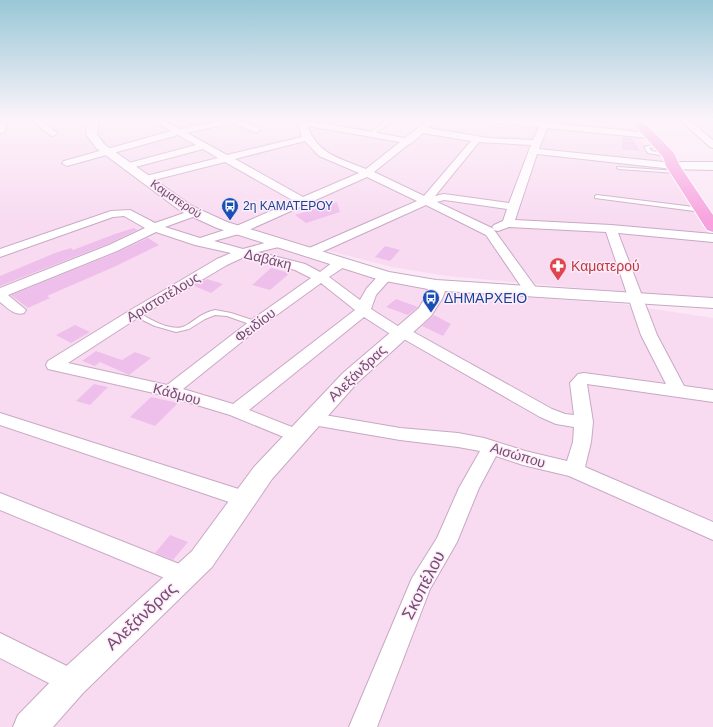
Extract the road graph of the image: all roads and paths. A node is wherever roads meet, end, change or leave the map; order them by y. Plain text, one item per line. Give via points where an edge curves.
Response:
1 (104, 154) edge
2 (109, 154) edge
3 (174, 154) edge
4 (219, 154) edge
5 (243, 154) edge
6 (322, 154) edge
7 (392, 154) edge
8 (464, 154) edge
9 (532, 154) edge
10 (587, 154) edge
11 (665, 154) edge
12 (226, 158) junction
13 (67, 163) dead end
14 (673, 165) junction
15 (128, 166) junction
16 (713, 166) edge
17 (619, 168) dead end
18 (367, 173) junction
19 (146, 179) junction
20 (597, 197) dead end
21 (425, 200) junction
22 (304, 202) junction
23 (514, 207) junction
24 (702, 210) junction
25 (194, 212) junction
26 (508, 223) junction
27 (713, 227) edge
28 (155, 228) junction
29 (611, 229) junction
30 (238, 230) junction
31 (490, 232) junction
32 (713, 238) edge
33 (198, 242) junction
34 (279, 243) junction
35 (311, 252) junction
36 (0, 253) edge
37 (242, 253) junction
38 (342, 262) junction
39 (386, 276) junction
40 (322, 278) junction
41 (436, 285) junction
42 (532, 292) junction
43 (0, 294) edge
44 (637, 299) junction
45 (713, 302) edge
46 (19, 310) dead end
47 (364, 310) junction
48 (134, 314) junction
49 (255, 324) junction
50 (401, 333) junction
51 (54, 365) joint
52 (170, 391) junction
53 (678, 391) junction
54 (713, 396) edge
55 (236, 411) junction
56 (0, 419) edge
57 (584, 422) junction
58 (304, 428) junction
59 (491, 447) junction
60 (574, 470) junction
61 (244, 499) junction
62 (0, 501) edge
63 (713, 531) edge
64 (184, 576) junction
65 (0, 646) edge
66 (72, 682) junction
67 (30, 727) edge
68 (363, 727) edge

1 - 13 street
2 - 15 street, Καματερού
3 - 15 street
4 - 12 street
5 - 12 street
6 - 18 street
7 - 18 street
8 - 21 street
9 - 23 street
10 - 14 street
11 - 14 main road
12 - 19 street
12 - 22 street
14 - 16 street
14 - 17 lane
14 - 24 main road
15 - 19 street, Καματερού
18 - 21 street
18 - 22 street
19 - 25 street, Καματερού
20 - 24 lane
21 - 23 street via 444,197
21 - 31 street
21 - 35 street
22 - 30 street
23 - 26 street
24 - 27 main road
25 - 28 street
25 - 30 street, Καματερού
26 - 29 street
26 - 31 street
28 - 33 street, Δαβάκη
28 - 36 street, Δαβάκη via 123,212
28 - 43 street
29 - 32 street
29 - 44 street
30 - 33 street
30 - 34 street, Καματερού
31 - 42 street
33 - 37 street, Δαβάκη
34 - 35 street, Καματερού
34 - 37 street, Αριστοτέλους
35 - 38 street, Καματερού
37 - 40 street, Δαβάκη via 294,265
37 - 48 street, Αριστοτέλους
38 - 39 street, Καματερού
38 - 40 street, Φειδίου
39 - 41 street, Καματερού
39 - 47 street via 372,290
40 - 47 street, Δαβάκη
40 - 49 street, Φειδίου
41 - 42 street, Καματερού
41 - 50 street, Αλεξάνδρας via 433,300 425,312
42 - 44 street, Καματερού
43 - 46 street
44 - 45 street, Καματερού
44 - 53 street via 649,335
47 - 50 street, Δαβάκη
47 - 55 street
48 - 49 lane via 173,330 186,328 214,311
48 - 51 street, Αριστοτέλους
49 - 52 street, Φειδίου
50 - 57 street, Δαβάκη via 546,413 562,420
50 - 58 street, Αλεξάνδρας via 365,363
51 - 52 street, Κάδμου
52 - 55 street, Κάδμου
53 - 54 street
53 - 57 street via 584,378 578,383
55 - 58 street, Κάδμου
56 - 61 street
57 - 60 street via 582,442
58 - 59 street, Αισώπου via 400,434 458,440
58 - 61 street, Αλεξάνδρας via 263,473
59 - 60 street, Αισώπου via 523,458
59 - 68 street, Σκοπέλου via 469,488 446,542 420,585
60 - 63 street, Αισώπου
61 - 64 street, Αλεξάνδρας via 202,559
62 - 64 street
64 - 66 street, Αλεξάνδρας
65 - 66 street
66 - 67 street, Αλεξάνδρας

